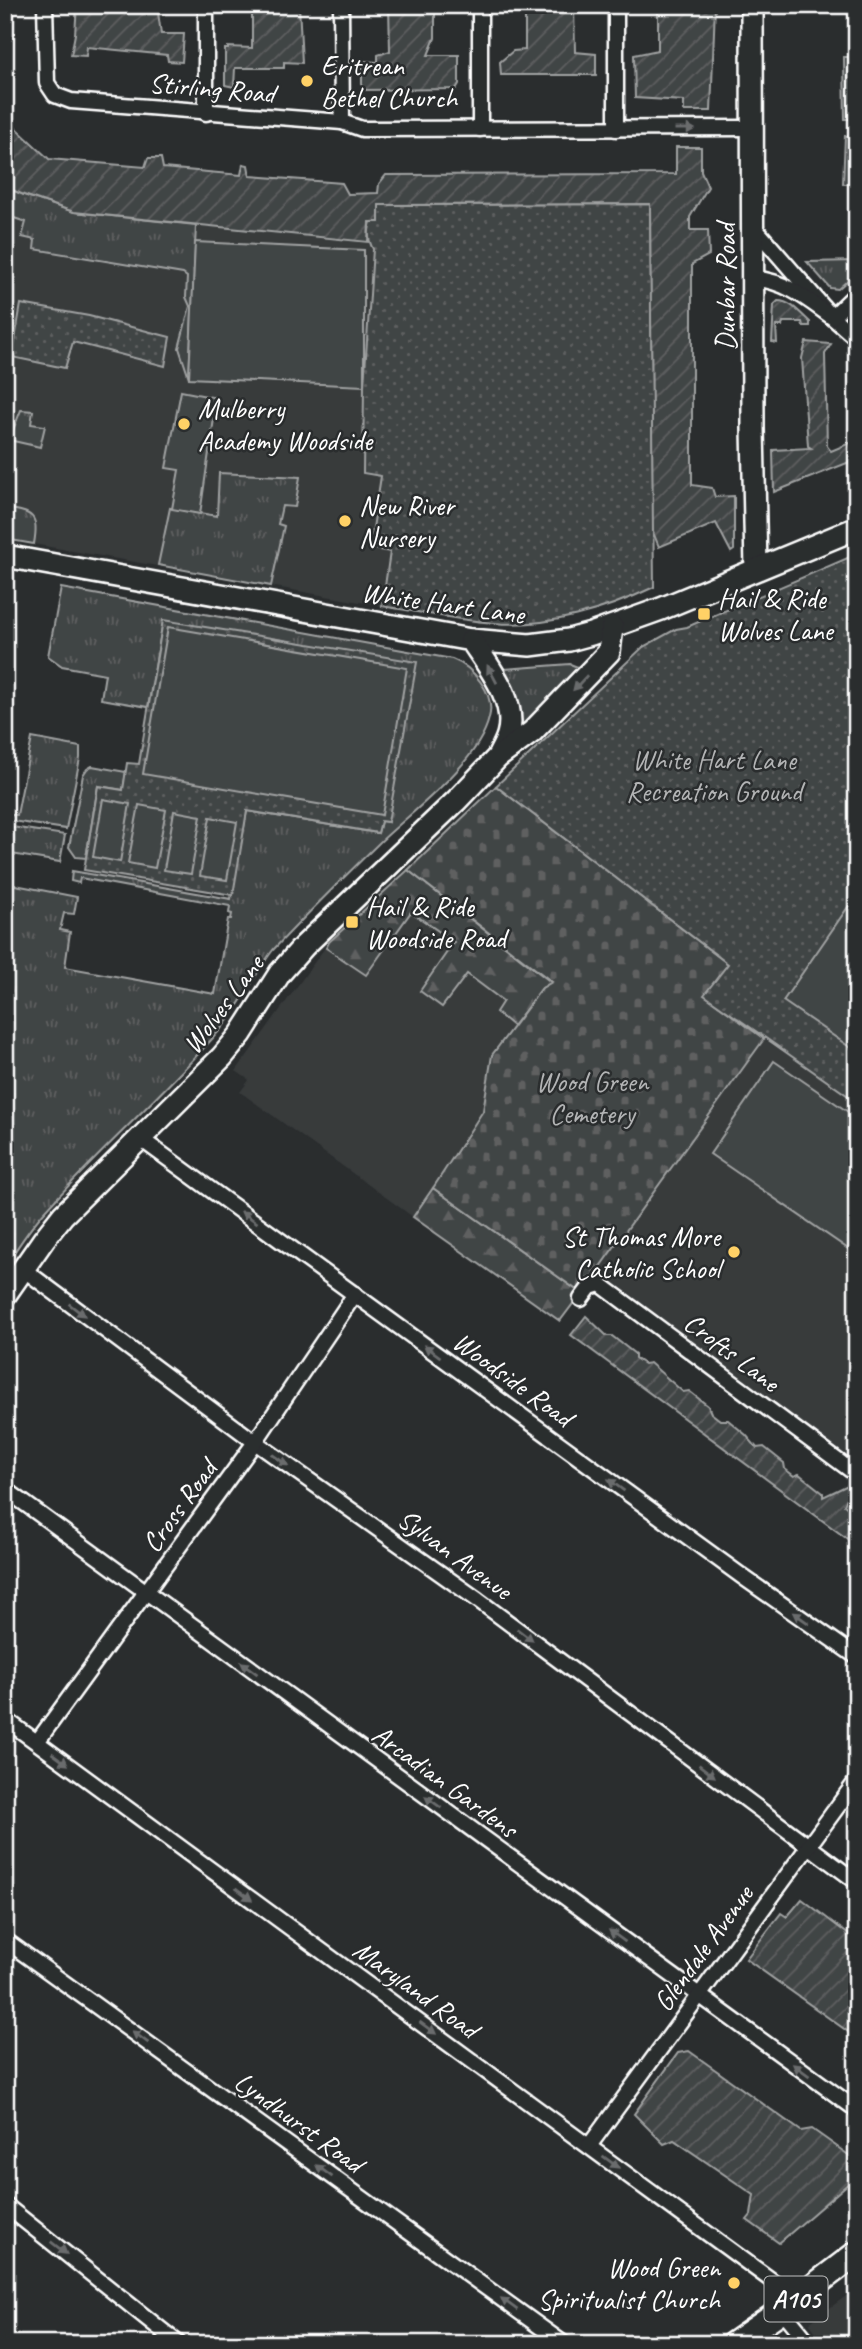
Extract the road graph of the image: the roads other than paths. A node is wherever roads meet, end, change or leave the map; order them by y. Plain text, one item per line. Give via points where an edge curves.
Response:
1 (45, 5) edge
2 (206, 5) edge
3 (341, 5) edge
4 (480, 5) edge
5 (616, 5) edge
6 (752, 5) edge
7 (206, 113) junction
8 (342, 122) junction
9 (753, 128) junction
10 (480, 129) junction
11 (617, 129) junction
12 (754, 227) junction
13 (754, 278) junction
14 (857, 293) edge
15 (832, 317) junction
16 (857, 339) edge
17 (857, 528) edge
18 (5, 556) edge
19 (756, 568) junction
20 (612, 627) junction
21 (471, 640) junction
22 (498, 757) junction
23 (141, 1139) junction
24 (23, 1269) junction
25 (355, 1294) junction
26 (5, 1295) edge
27 (581, 1299) dead end
28 (255, 1442) junction
29 (857, 1475) edge
30 (5, 1489) edge
31 (146, 1593) junction
32 (857, 1657) edge
33 (5, 1719) edge
34 (37, 1742) junction
35 (857, 1780) edge
36 (808, 1846) junction
37 (857, 1882) edge
38 (5, 1940) edge
39 (699, 1996) junction
40 (857, 2110) edge
41 (589, 2146) junction
42 (5, 2206) edge
43 (857, 2253) edge
44 (790, 2304) junction
45 (179, 2344) edge
46 (564, 2344) edge
47 (733, 2344) edge
48 (810, 2344) edge

1 - 7 street, Stirling Road via 46,71 48,88 55,95 71,101
2 - 7 street
3 - 8 street
4 - 10 street
5 - 11 street
6 - 9 street, Dunbar Road
7 - 8 street, Stirling Road
8 - 10 street, Stirling Road via 362,129
11 -> 9 street, Stirling Road
9 - 12 street, Dunbar Road
10 - 11 street, Stirling Road
12 - 13 street, Dunbar Road
12 - 15 street
13 - 15 street via 788,287
13 - 19 street, Dunbar Road
14 - 15 street
15 - 16 street
17 - 19 street, White Hart Lane
18 - 21 street, White Hart Lane
19 - 20 street, White Hart Lane
20 - 21 street, White Hart Lane via 530,645
20 -> 22 street, Wolves Lane via 609,652 531,732
22 -> 21 street, Wolves Lane via 509,734 508,705
22 - 23 street, Wolves Lane via 292,958 222,1057
23 - 24 street, Wolves Lane via 63,1215
25 -> 23 street, Woodside Road
24 - 26 street, Wolves Lane
24 -> 28 street, Sylvan Avenue
25 - 28 street, Cross Road
32 -> 25 street, Woodside Road
27 - 29 street, Crofts Lane via 590,1287 600,1284
28 - 31 street, Cross Road
28 -> 36 street, Sylvan Avenue via 478,1600
30 - 31 street, Arcadian Gardens
31 - 34 street, Cross Road
39 -> 31 street, Arcadian Gardens
33 - 34 street, Maryland Road
34 -> 41 street, Maryland Road
35 - 36 street, Glendale Avenue
36 - 37 street, Sylvan Avenue
36 - 39 street, Glendale Avenue
46 -> 38 street, Lyndhurst Road
40 -> 39 street, Arcadian Gardens
39 - 41 street, Glendale Avenue
41 -> 44 street, Maryland Road
42 -> 45 street
43 - 44 main road, A105
44 - 47 main road, A105
44 - 48 street, Maryland Road

